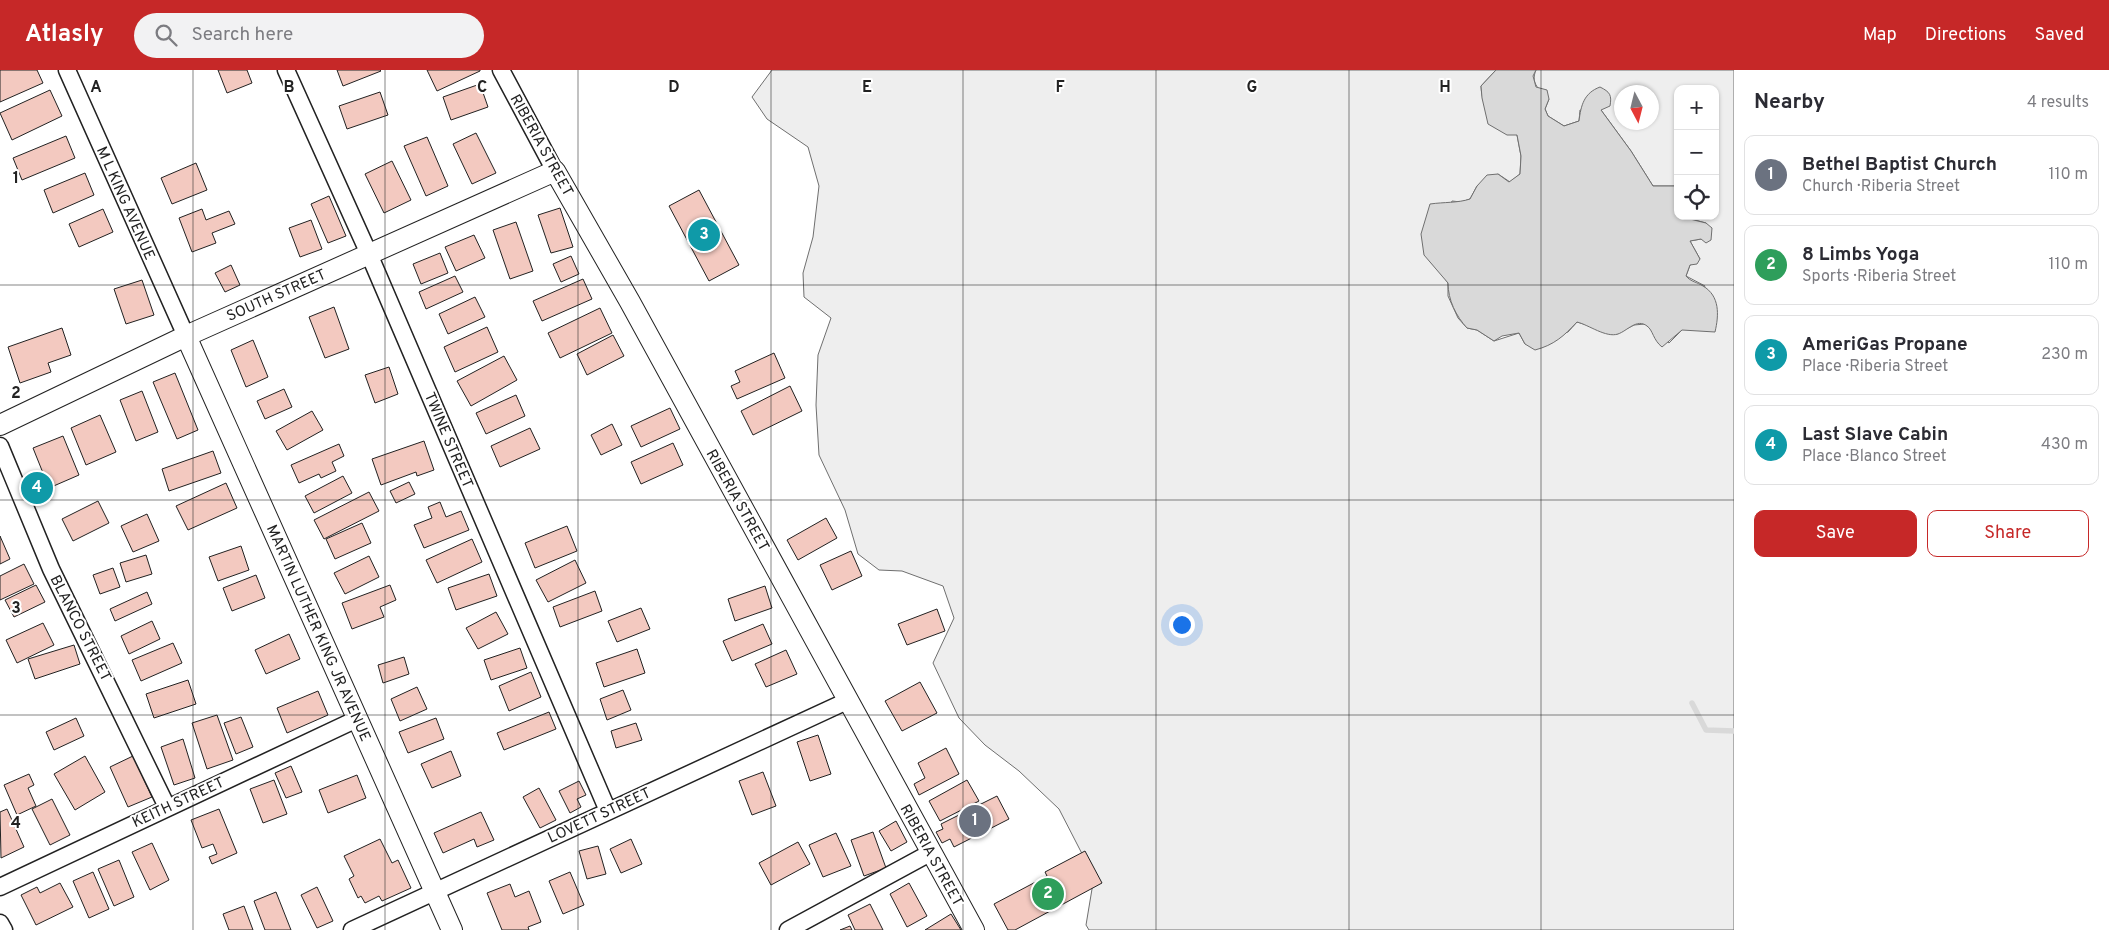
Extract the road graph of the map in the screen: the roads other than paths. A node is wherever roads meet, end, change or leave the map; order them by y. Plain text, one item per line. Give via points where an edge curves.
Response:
1 (67, 70) edge
2 (286, 70) edge
3 (500, 70) edge
4 (555, 171) junction
5 (369, 254) junction
6 (186, 336) junction
7 (0, 425) edge
8 (0, 446) edge
9 (847, 701) junction
10 (357, 719) junction
11 (168, 807) junction
12 (608, 811) junction
13 (930, 853) junction
14 (0, 887) edge
15 (435, 891) junction
16 (0, 923) edge
17 (4, 930) edge
18 (352, 930) edge
19 (452, 930) edge
20 (788, 930) edge
21 (974, 930) edge

1 - 6 street, M L KING AVENUE
2 - 5 street, TWINE STREET
3 - 4 street, RIBERIA STREET
4 - 5 street, SOUTH STREET
4 - 9 street, RIBERIA STREET
5 - 6 street, SOUTH STREET
5 - 12 street, TWINE STREET
6 - 7 street, SOUTH STREET
6 - 10 street, MARTIN LUTHER KING JR AVENUE
8 - 11 street, BLANCO STREET via 51,569
9 - 12 street, LOVETT STREET
9 - 13 street, RIBERIA STREET
10 - 11 street, KEITH STREET
10 - 15 street, MARTIN LUTHER KING JR AVENUE
11 - 14 street, KEITH STREET
12 - 15 street, LOVETT STREET
13 - 20 street
13 - 21 street, RIBERIA STREET
15 - 18 street, LOVETT STREET
15 - 19 street, MARTIN LUTHER KING JR AVENUE
16 - 17 street

